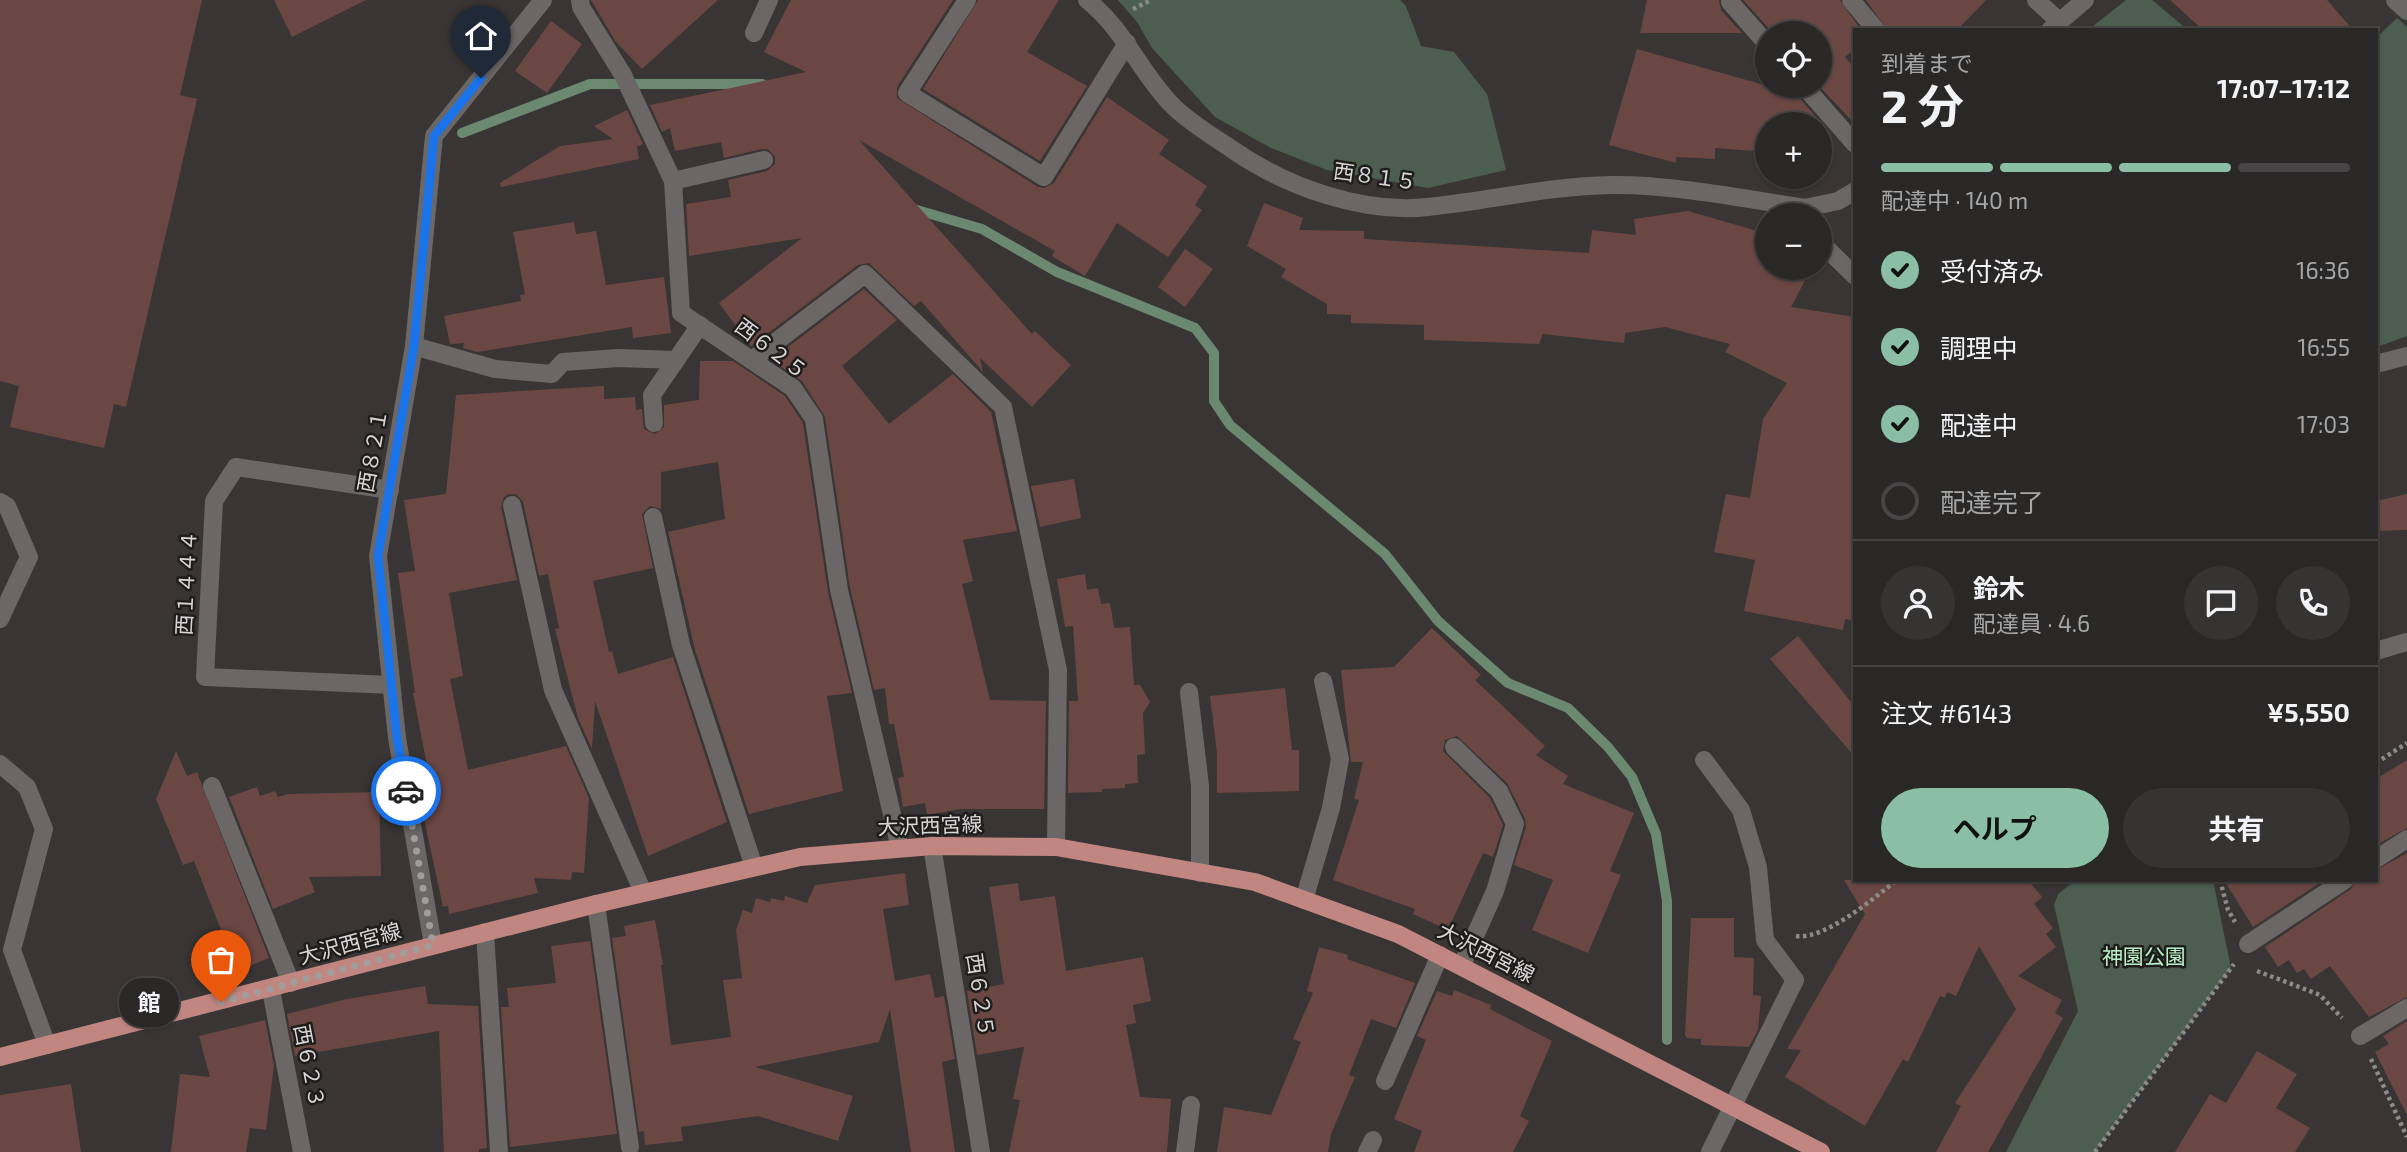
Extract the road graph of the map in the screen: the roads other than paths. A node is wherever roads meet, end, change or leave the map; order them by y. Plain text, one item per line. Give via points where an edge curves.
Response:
1 (543, 0) edge
2 (580, 0) edge
3 (769, 0) edge
4 (967, 0) edge
5 (1087, 0) edge
6 (1851, 0) edge
7 (2036, 0) edge
8 (2085, 0) edge
9 (2395, 0) edge
10 (1730, 2) dead end
11 (2407, 11) edge
12 (2055, 26) edge
13 (1874, 28) edge
14 (1755, 30) edge
15 (754, 33) dead end
16 (1127, 43) junction
17 (1815, 98) edge
18 (1853, 142) edge
19 (764, 160) dead end
20 (673, 181) junction
21 (1853, 192) edge
22 (1832, 203) edge
23 (1755, 205) edge
24 (1832, 254) edge
25 (1853, 274) edge
26 (699, 325) junction
27 (414, 346) junction
28 (2407, 356) edge
29 (676, 360) junction
30 (752, 360) junction
31 (2378, 363) edge
32 (654, 423) dead end
33 (390, 490) junction
34 (0, 502) edge
35 (512, 505) dead end
36 (653, 517) dead end
37 (0, 619) edge
38 (2407, 642) edge
39 (2378, 650) edge
40 (1323, 681) dead end
41 (391, 685) junction
42 (1189, 692) dead end
43 (1454, 747) dead end
44 (1704, 760) dead end
45 (0, 764) edge
46 (212, 786) dead end
47 (2407, 839) edge
48 (932, 846) junction
49 (1056, 847) junction
50 (900, 848) junction
51 (2378, 858) edge
52 (754, 867) junction
53 (1200, 873) junction
54 (2342, 882) edge
55 (643, 892) junction
56 (1304, 900) junction
57 (596, 904) junction
58 (485, 932) junction
59 (2248, 944) road end
60 (433, 945) junction
61 (1440, 955) junction
62 (1462, 965) junction
63 (291, 984) junction
64 (271, 989) junction
65 (2407, 1008) edge
66 (2360, 1035) road end
67 (47, 1045) junction
68 (0, 1057) edge
69 (1385, 1081) dead end
70 (1191, 1105) dead end
71 (1733, 1106) junction
72 (630, 1147) dead end
73 (302, 1152) edge
74 (499, 1152) edge
75 (981, 1152) edge
76 (1185, 1152) edge
77 (1710, 1152) edge
78 (1821, 1152) edge

1 - 27 street, 西８２１ via 434,136
2 - 20 street, 西６２５ via 623,75
3 - 15 street
4 - 16 street via 907,93 1044,177
5 - 16 street, 西８１５
6 - 13 street
7 - 12 street
8 - 12 street
9 - 11 street
10 - 14 street
16 - 23 street, 西８１５ via 1173,106 1235,152 1284,179 1332,197 1426,207 1558,188 1614,185
17 - 18 street
19 - 20 street
20 - 26 street, 西６２５ via 681,313
21 - 22 street, 西８１５
24 - 25 street
26 - 29 street
26 - 30 street, 西６２５
27 - 29 street via 495,369 552,374 563,362
27 - 33 street, 西８２１
28 - 31 street
29 - 32 street via 652,395
30 - 49 street via 865,274 1003,407 1058,670
30 - 50 street, 西６２５ via 793,388 814,419 839,590
33 - 41 street, 西８２１ via 378,556
33 - 41 street, 西１４４４ via 236,467 214,501 205,677
34 - 37 street via 7,506 29,557
35 - 55 street via 553,690
36 - 52 street via 681,645
38 - 39 street
40 - 56 street via 1340,759
41 - 60 street, 西８２１
42 - 53 street via 1200,786
43 - 62 street via 1499,791 1514,824 1495,891
44 - 71 street via 1741,810 1758,867 1765,940 1795,980
45 - 67 street via 27,787 44,830 12,950
46 - 63 street
47 - 51 street
48 - 49 main road, 大沢西宮線
48 - 50 main road, 大沢西宮線
48 - 75 street, 西６２５
49 - 53 main road, 大沢西宮線
50 - 52 main road, 大沢西宮線 via 800,857
52 - 55 main road, 大沢西宮線
53 - 56 main road, 大沢西宮線 via 1255,882
54 - 59 street
55 - 57 main road, 大沢西宮線
56 - 61 main road, 大沢西宮線 via 1398,934
57 - 58 main road, 大沢西宮線
57 - 72 street
58 - 60 main road, 大沢西宮線
58 - 74 street
60 - 63 main road, 大沢西宮線
61 - 62 main road, 大沢西宮線
61 - 69 street
62 - 71 main road, 大沢西宮線
63 - 64 main road, 大沢西宮線
64 - 67 main road, 大沢西宮線
64 - 73 street, 西６２３
65 - 66 street
67 - 68 main road, 大沢西宮線
70 - 76 street
71 - 77 street
71 - 78 main road, 大沢西宮線

